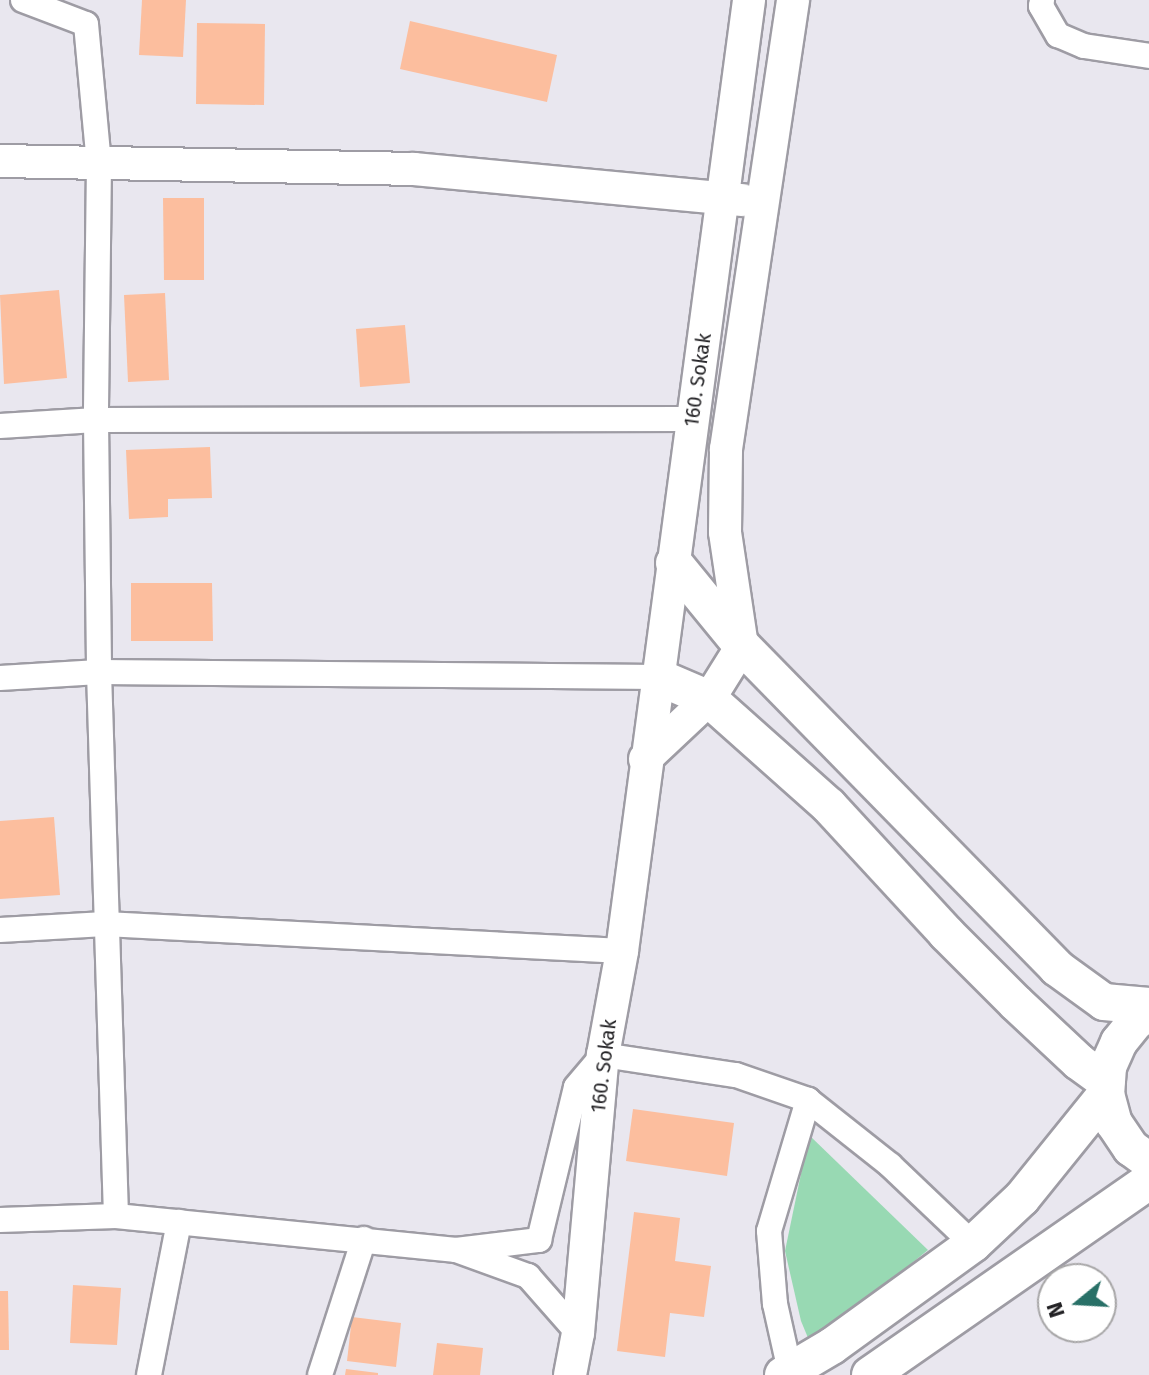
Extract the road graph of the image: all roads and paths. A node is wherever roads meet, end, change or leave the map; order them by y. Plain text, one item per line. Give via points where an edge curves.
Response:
1 (23, 0) edge
2 (749, 0) edge
3 (793, 0) edge
4 (1042, 0) edge
5 (1149, 56) edge
6 (0, 161) edge
7 (99, 163) junction
8 (724, 198) junction
9 (762, 201) junction
10 (693, 419) junction
11 (96, 420) junction
12 (0, 426) edge
13 (674, 563) junction
14 (742, 646) junction
15 (99, 672) junction
16 (658, 677) junction
17 (0, 678) edge
18 (709, 699) junction
19 (645, 759) junction
20 (105, 924) junction
21 (0, 930) edge
22 (622, 951) junction
23 (1149, 1006) edge
24 (1149, 1013) edge
25 (603, 1055) junction
26 (1107, 1088) junction
27 (808, 1100) junction
28 (1149, 1161) edge
29 (1149, 1181) edge
30 (116, 1216) junction
31 (0, 1220) edge
32 (179, 1222) junction
33 (364, 1239) junction
34 (973, 1244) junction
35 (456, 1250) junction
36 (578, 1333) junction
37 (786, 1373) edge
38 (149, 1375) edge
39 (320, 1375) edge
40 (570, 1375) edge
41 (870, 1375) edge

1 - 7 street via 86,24
2 - 8 street, 160. Sokak
3 - 9 street
4 - 5 street via 1058,35 1084,46
6 - 7 street
7 - 8 street via 414,169
7 - 11 street
8 - 9 street
8 - 10 street, 160. Sokak
9 - 14 street via 726,449 725,532
10 - 11 street
10 - 13 street, 160. Sokak
11 - 12 street
11 - 15 street
13 - 14 main road
13 - 16 street, 160. Sokak
14 - 18 street
14 - 23 main road via 1057,968 1104,1002
15 - 16 street
15 - 17 street
15 - 20 street
16 - 18 main road
16 - 19 street, 160. Sokak
18 - 19 street
18 - 26 main road via 829,806 946,933
19 - 22 street, 160. Sokak
20 - 21 street
20 - 22 street
20 - 30 street
22 - 25 street, 160. Sokak
24 - 26 main road via 1119,1042 1108,1067
25 - 27 street via 736,1075
25 - 35 street via 576,1087 539,1240
25 - 36 street, 160. Sokak
26 - 28 main road via 1114,1123 1131,1148
26 - 34 main road via 1022,1198
27 - 34 street via 890,1165
27 - 37 street via 769,1231
29 - 41 main road
30 - 31 street
30 - 32 street
32 - 33 street
32 - 38 street
33 - 35 street
33 - 39 street
34 - 37 main road
35 - 36 street via 528,1276
36 - 40 street, 160. Sokak

